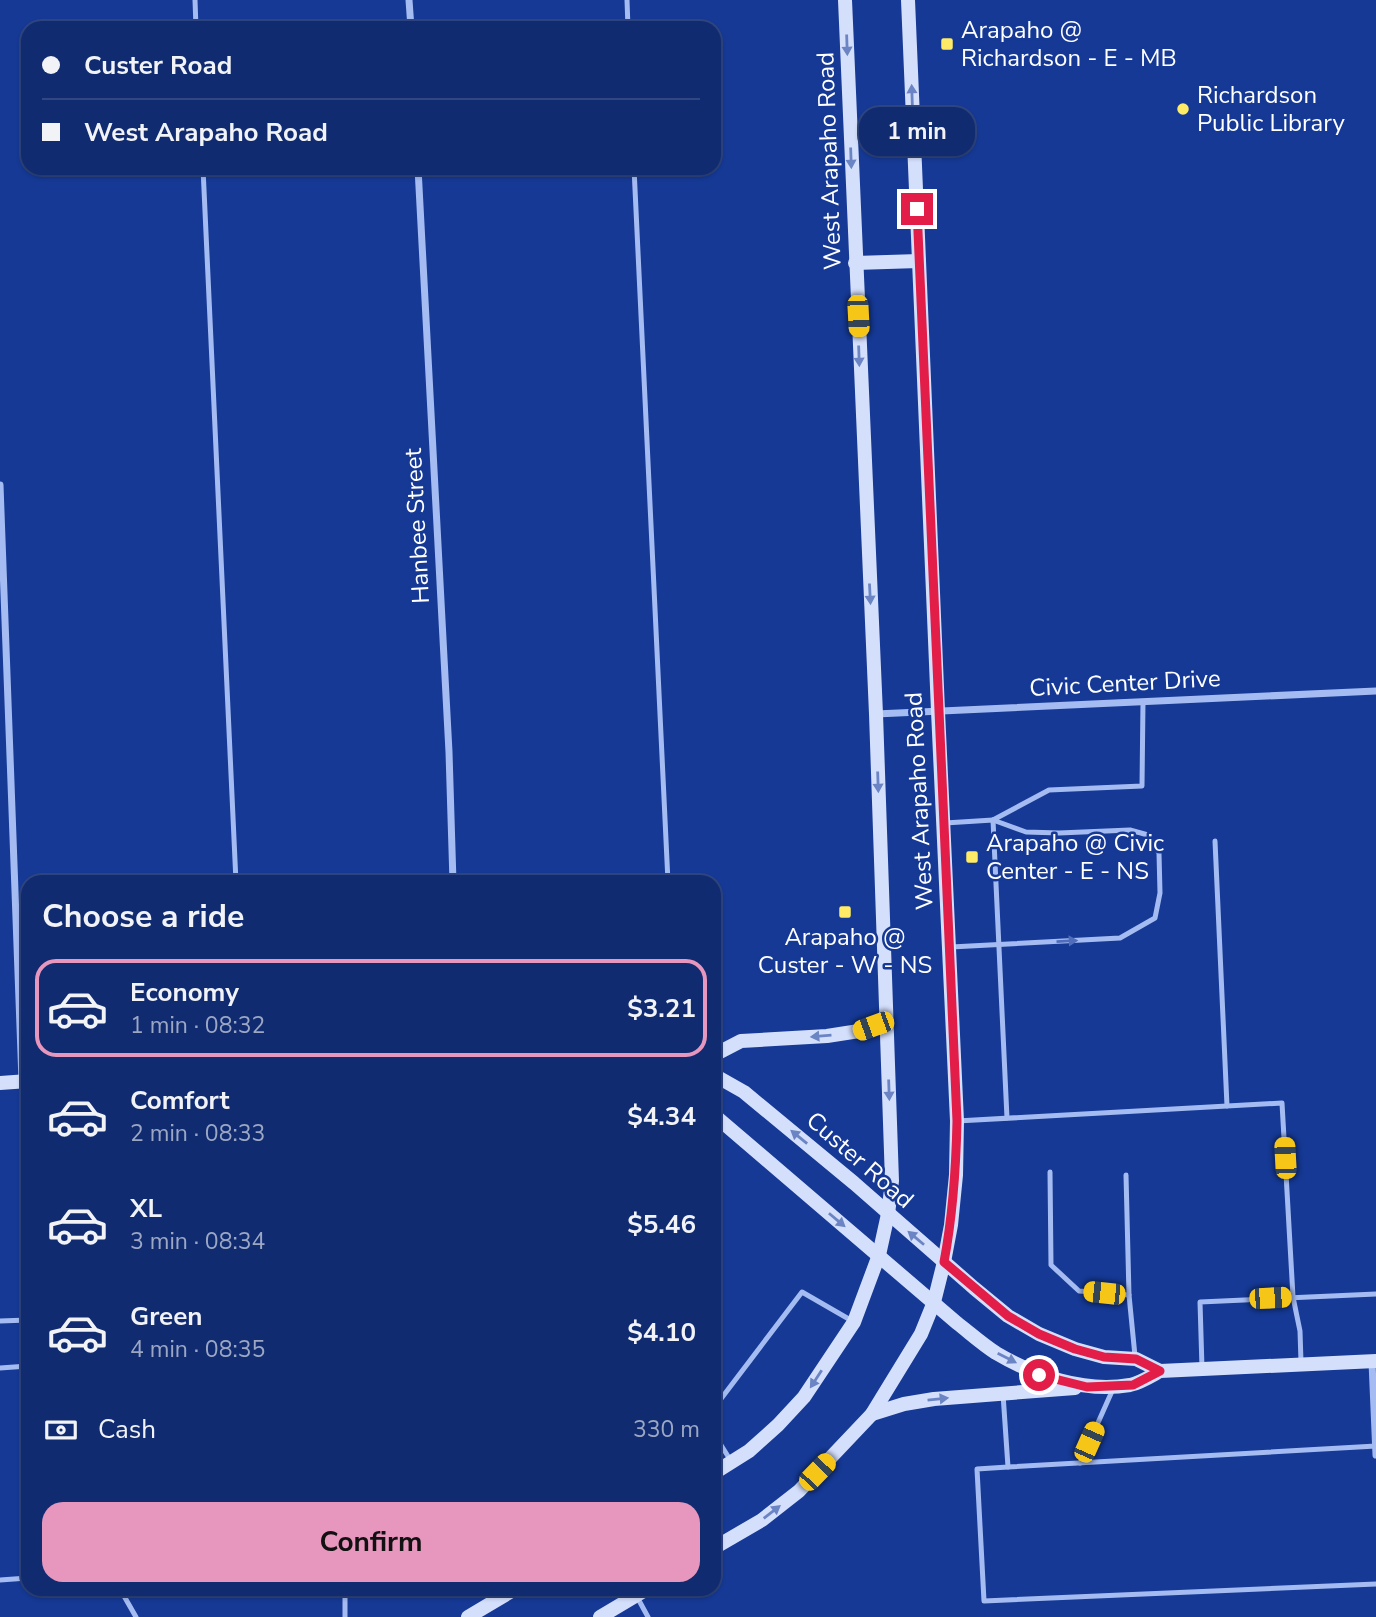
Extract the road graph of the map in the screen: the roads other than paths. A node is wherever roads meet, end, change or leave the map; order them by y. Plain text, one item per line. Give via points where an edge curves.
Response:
1 (195, 0) edge
2 (409, 0) edge
3 (627, 0) edge
4 (845, 0) edge
5 (908, 0) edge
6 (196, 21) edge
7 (410, 21) edge
8 (628, 21) edge
9 (203, 175) edge
10 (418, 175) edge
11 (635, 175) edge
12 (919, 261) junction
13 (855, 263) junction
14 (0, 485) edge
15 (1376, 691) edge
16 (1143, 702) junction
17 (938, 711) junction
18 (876, 714) junction
19 (993, 820) junction
20 (943, 823) junction
21 (1214, 841) dead end
22 (236, 875) edge
23 (453, 875) edge
24 (668, 875) edge
25 (999, 945) junction
26 (948, 948) junction
27 (21, 986) edge
28 (887, 1021) junction
29 (721, 1051) edge
30 (721, 1079) edge
31 (21, 1081) edge
32 (0, 1083) edge
33 (1227, 1106) junction
34 (1007, 1118) junction
35 (721, 1121) edge
36 (957, 1121) junction
37 (1050, 1172) dead end
38 (1126, 1175) dead end
39 (888, 1214) junction
40 (879, 1255) junction
41 (944, 1262) junction
42 (1376, 1294) edge
43 (1129, 1295) junction
44 (1293, 1297) junction
45 (934, 1302) junction
46 (21, 1320) edge
47 (0, 1321) edge
48 (853, 1322) junction
49 (1136, 1359) junction
50 (1374, 1362) edge
51 (1301, 1365) junction
52 (21, 1366) edge
53 (0, 1368) edge
54 (1202, 1370) junction
55 (1160, 1371) junction
56 (1114, 1386) junction
57 (1087, 1387) junction
58 (1003, 1394) junction
59 (721, 1399) edge
60 (872, 1414) junction
61 (721, 1445) edge
62 (1376, 1446) edge
63 (1376, 1455) edge
64 (732, 1463) junction
65 (1080, 1463) junction
66 (1007, 1467) junction
67 (721, 1469) edge
68 (721, 1545) edge
69 (21, 1578) edge
70 (0, 1580) edge
71 (1376, 1584) edge
72 (124, 1596) edge
73 (345, 1596) edge
74 (503, 1596) edge
75 (631, 1596) edge
76 (640, 1596) edge
77 (136, 1617) edge
78 (345, 1617) edge
79 (468, 1617) edge
80 (600, 1617) edge
81 (648, 1617) edge

1 - 6 lane
2 - 7 street
3 - 8 lane
4 -> 13 main road, West Arapaho Road
12 -> 5 main road, West Arapaho Road
9 - 22 lane
10 - 23 street, Hanbee Street
11 - 24 lane
12 - 13 main road
12 - 17 main road, West Arapaho Road
13 -> 18 main road, West Arapaho Road
14 - 27 street
15 - 16 street, Civic Center Drive
16 - 17 street, Civic Center Drive
16 - 19 lane via 1142,786 1049,790
17 - 18 street, Civic Center Drive
17 - 20 main road, West Arapaho Road
18 -> 28 main road, West Arapaho Road
19 - 20 lane
19 - 25 lane
25 -> 19 lane via 1120,938 1155,918 1159,853 1148,835 1130,830 1026,832
20 - 26 main road, West Arapaho Road
21 - 33 lane
25 - 26 lane
25 - 34 lane
26 - 36 main road, West Arapaho Road
28 -> 29 main road via 827,1036 741,1041
28 -> 39 main road, West Arapaho Road via 892,1169
39 -> 30 main road, Custer Road via 744,1092
31 - 32 main road
33 - 34 lane
33 - 44 lane via 1282,1103
34 - 36 lane
35 -> 40 main road, Custer Road
36 - 41 main road, West Arapaho Road via 956,1175
37 - 43 lane via 1051,1265 1079,1290
38 - 43 lane
39 - 40 main road, West Arapaho Road
41 -> 39 main road, Custer Road
40 - 45 main road, Custer Road
40 - 48 main road, West Arapaho Road
41 - 45 main road, West Arapaho Road
41 - 49 main road, Custer Road via 1008,1316 1039,1334 1104,1357
42 - 44 lane
43 - 49 lane
44 - 51 lane
44 - 54 lane via 1200,1302
45 -> 57 main road, Custer Road via 995,1352 1039,1375
45 - 60 main road, West Arapaho Road via 921,1334
46 - 47 lane
48 - 59 lane via 802,1292
48 -> 64 main road, West Arapaho Road via 804,1397
49 - 55 main road, Custer Road
50 - 51 main road, Custer Road
50 - 62 street
51 - 54 main road, Custer Road
52 - 53 lane
54 - 55 main road, Custer Road
55 - 56 main road, Custer Road via 1133,1385
56 - 57 main road, Custer Road
56 - 65 lane
57 - 58 main road
60 -> 58 main road via 934,1399
58 - 66 lane
68 -> 60 main road, West Arapaho Road via 799,1491
61 - 64 lane
62 - 63 street
62 - 65 lane
64 - 67 main road, West Arapaho Road
65 - 66 lane
66 - 71 lane via 977,1469 984,1601
69 - 70 lane
72 - 77 lane
73 - 78 lane
74 - 79 main road
75 - 80 main road
76 - 81 lane

